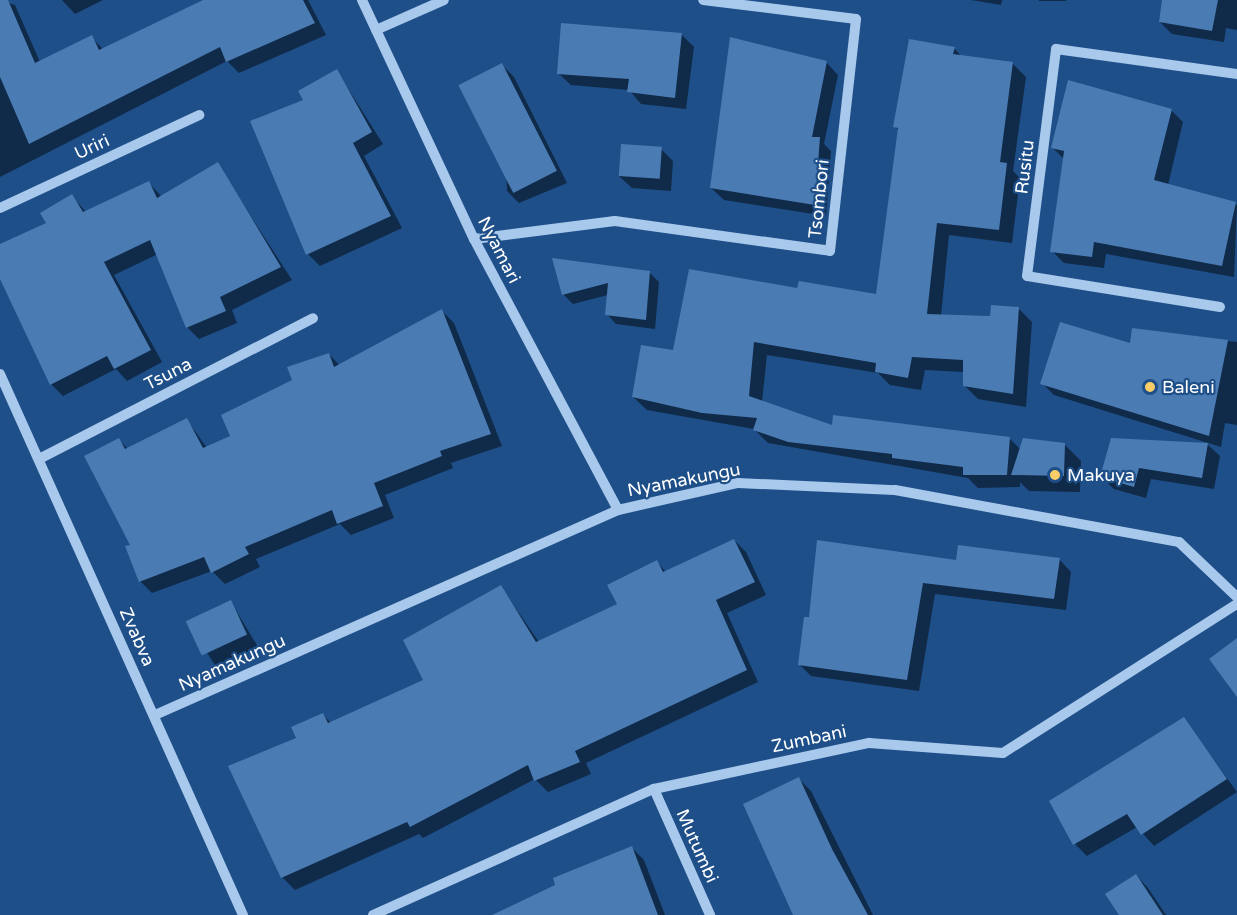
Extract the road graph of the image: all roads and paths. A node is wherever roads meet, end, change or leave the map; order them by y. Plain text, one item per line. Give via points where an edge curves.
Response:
1 (362, 0) edge
2 (444, 0) edge
3 (703, 0) edge
4 (376, 30) junction
5 (1237, 74) edge
6 (199, 115) dead end
7 (0, 208) edge
8 (474, 239) junction
9 (1220, 308) dead end
10 (313, 318) dead end
11 (0, 374) edge
12 (39, 459) junction
13 (618, 510) junction
14 (1237, 597) edge
15 (1237, 604) edge
16 (155, 715) junction
17 (654, 789) junction
18 (389, 912) edge
19 (243, 915) edge
20 (373, 915) edge
21 (710, 915) edge

1 - 4 street, Nyamari
2 - 4 street
3 - 8 street, Tsombori via 856,19 830,251 615,221
4 - 8 street, Nyamari
5 - 9 street, Rusitu via 1056,49 1027,276
6 - 7 street, Uriri
8 - 13 street, Nyamari
10 - 12 street, Tsuna
11 - 12 street, Zvabva
12 - 16 street, Zvabva
13 - 14 street, Nyamakungu via 738,483 895,490 1179,542
13 - 16 street, Nyamakungu
15 - 17 street, Zumbani via 1003,753 869,742
16 - 19 street, Zvabva
17 - 18 street, Zumbani
17 - 21 street, Mutumbi
18 - 20 street, Zumbani

